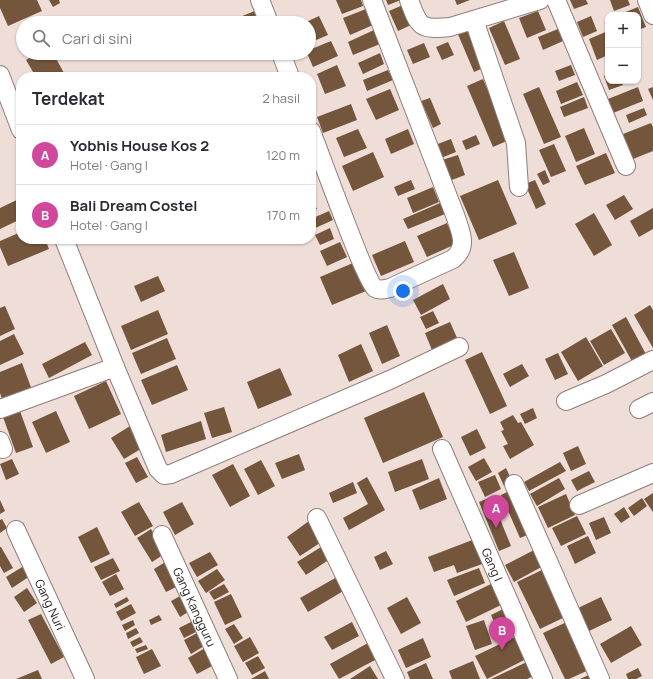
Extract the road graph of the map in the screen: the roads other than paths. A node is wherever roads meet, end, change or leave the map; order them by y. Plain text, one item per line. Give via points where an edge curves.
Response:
1 (260, 0) edge
2 (372, 0) edge
3 (408, 0) edge
4 (540, 0) edge
5 (556, 0) edge
6 (648, 0) edge
7 (518, 3) edge
8 (653, 15) edge
9 (266, 16) edge
10 (474, 20) junction
11 (284, 60) edge
12 (288, 72) edge
13 (0, 75) edge
14 (16, 117) edge
15 (316, 144) edge
16 (626, 166) dead end
17 (519, 187) dead end
18 (66, 244) edge
19 (459, 347) dead end
20 (653, 360) edge
21 (115, 368) junction
22 (566, 402) dead end
23 (0, 409) edge
24 (442, 448) dead end
25 (653, 473) edge
26 (514, 484) dead end
27 (579, 504) dead end
28 (317, 518) dead end
29 (16, 530) dead end
30 (162, 535) dead end
31 (86, 679) edge
32 (228, 679) edge
33 (395, 679) edge
34 (544, 679) edge
35 (600, 679) edge

1 - 9 street
2 - 15 street via 455,215 461,234 460,252 453,259 390,288 376,289 362,263
3 - 10 street via 418,23 425,27 450,27
4 - 7 street
5 - 16 street
6 - 8 street
7 - 10 street
10 - 17 street via 516,142
11 - 12 street
13 - 14 street
18 - 21 street
19 - 21 street via 392,379 164,475 158,469
20 - 22 street
21 - 23 street
24 - 34 street, Gang I
25 - 27 street
26 - 35 street
28 - 33 street
29 - 31 street, Gang Nuri
30 - 32 street, Gang Kangguru

